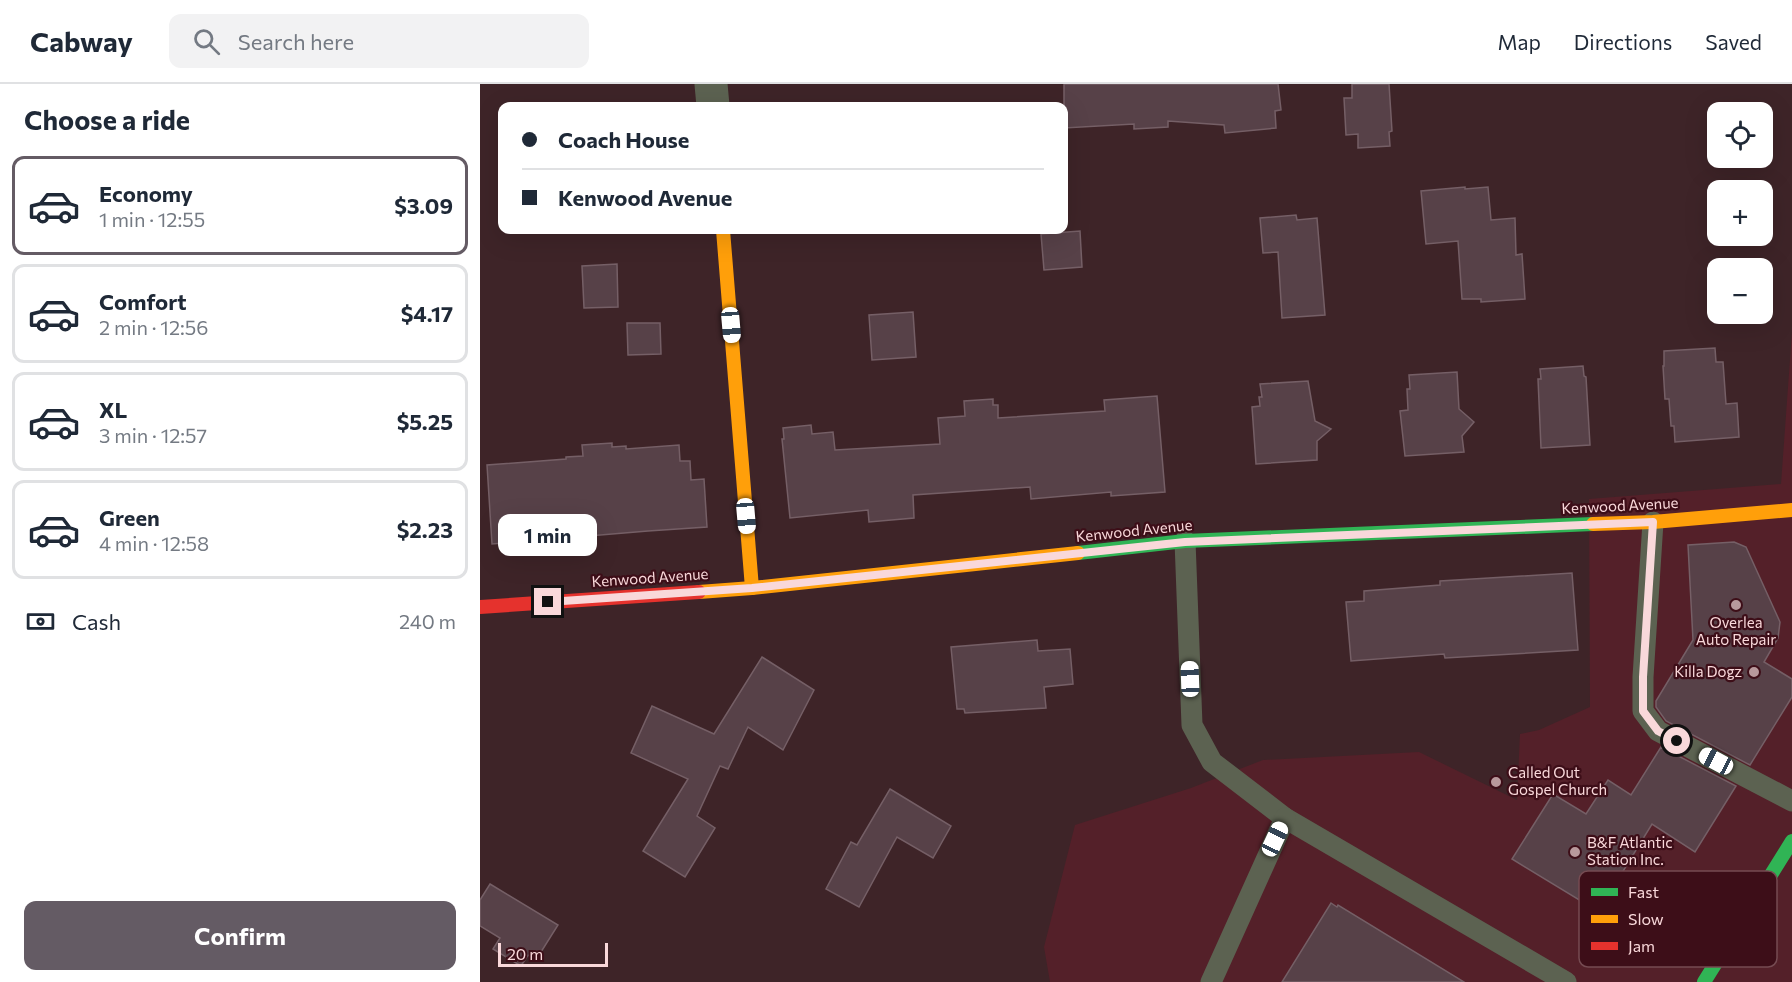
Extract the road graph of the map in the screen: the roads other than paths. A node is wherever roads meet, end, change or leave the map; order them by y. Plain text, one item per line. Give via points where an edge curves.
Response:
1 (711, 84) edge
2 (713, 102) edge
3 (723, 234) edge
4 (1792, 510) edge
5 (1653, 522) junction
6 (1185, 542) junction
7 (752, 588) junction
8 (480, 607) edge
9 (1792, 801) edge
10 (1285, 818) junction
11 (1792, 841) edge
12 (1773, 871) edge
13 (1713, 967) edge
14 (1211, 982) edge
15 (1566, 982) edge
16 (1704, 982) edge

1 - 2 street
3 - 7 main road
4 - 5 main road, Kenwood Avenue
5 - 6 main road, Kenwood Avenue
5 - 9 lane via 1643,711 1658,731
6 - 7 main road, Kenwood Avenue
6 - 10 lane via 1192,725 1212,762
7 - 8 main road, Kenwood Avenue
10 - 14 lane
10 - 15 lane
11 - 12 main road
13 - 16 main road

